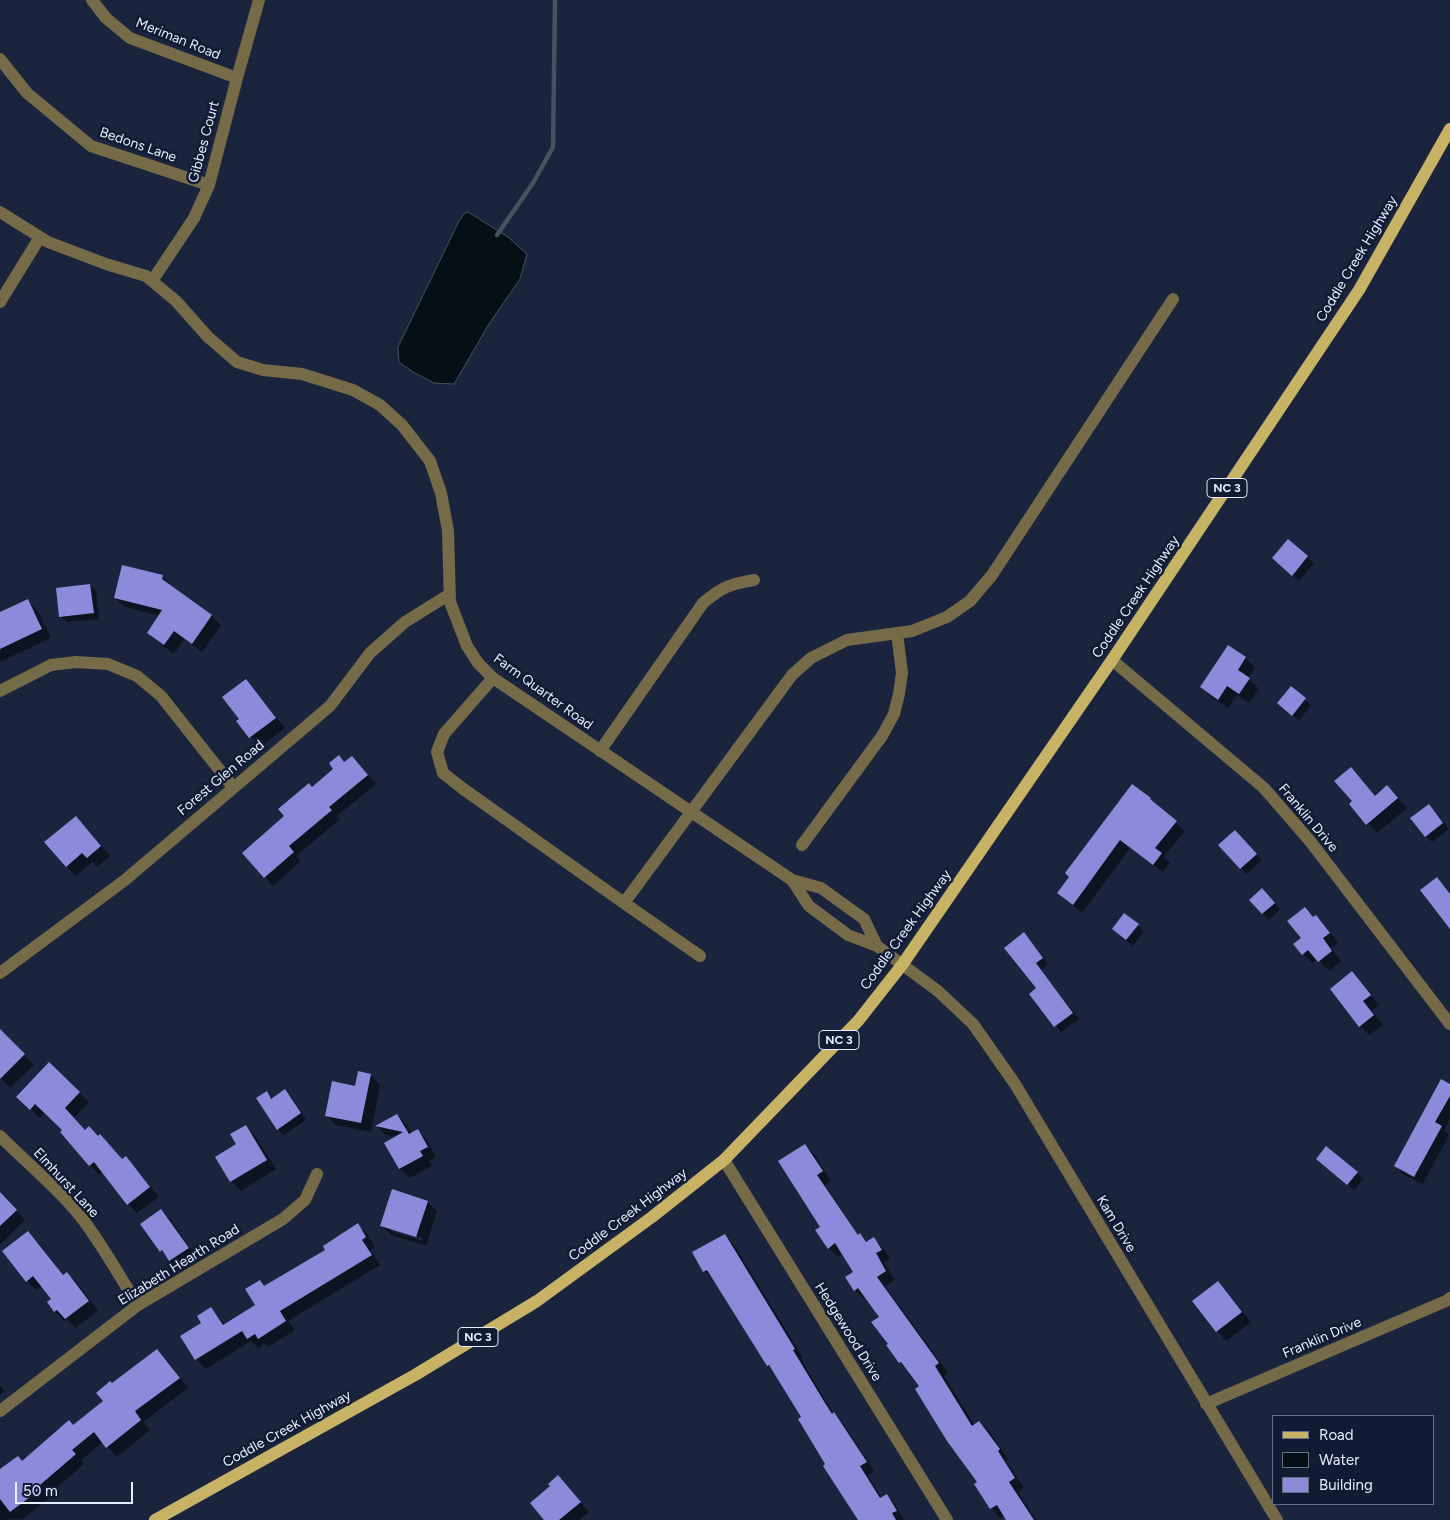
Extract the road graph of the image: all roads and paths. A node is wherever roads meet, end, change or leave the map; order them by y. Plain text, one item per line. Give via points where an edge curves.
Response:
1 (92, 0) edge
2 (259, 0) edge
3 (0, 59) edge
4 (237, 78) junction
5 (1450, 129) edge
6 (209, 185) junction
7 (0, 212) edge
8 (40, 237) junction
9 (152, 281) junction
10 (1173, 299) dead end
11 (0, 302) edge
12 (754, 580) dead end
13 (450, 594) junction
14 (897, 633) junction
15 (1112, 660) junction
16 (493, 678) junction
17 (0, 691) edge
18 (600, 751) junction
19 (234, 787) junction
20 (691, 813) junction
21 (802, 845) dead end
22 (792, 880) junction
23 (624, 903) junction
24 (877, 946) junction
25 (700, 956) dead end
26 (902, 965) junction
27 (0, 973) edge
28 (1450, 1024) edge
29 (0, 1136) edge
30 (724, 1160) junction
31 (317, 1174) dead end
32 (1450, 1298) edge
33 (138, 1305) junction
34 (1206, 1404) junction
35 (0, 1411) edge
36 (156, 1520) edge
37 (946, 1520) edge
38 (1277, 1520) edge

1 - 4 street, Meriman Road via 106,18 130,38
2 - 4 street, Gibbes Court
3 - 6 street, Bedons Lane via 27,93 91,146
4 - 6 street, Gibbes Court
5 - 15 main road, Coddle Creek Highway / NC 3 via 1359,290
6 - 9 street, Gibbes Court via 194,218
7 - 8 street, Farm Quarter Road
8 - 9 street, Farm Quarter Road
8 - 11 street
9 - 13 street, Farm Quarter Road via 237,362 263,370 302,374 353,390 380,405 402,425 430,461 441,493 448,531
10 - 14 street via 992,575 970,601 947,617 912,631
12 - 18 street via 718,590 703,603
13 - 16 street, Farm Quarter Road via 467,646
13 - 19 street, Forest Glen Road via 405,622 370,653 330,706
14 - 20 street via 847,640 811,658 792,675
14 - 21 street via 902,673 894,714 882,736
15 - 26 main road, Coddle Creek Highway / NC 3
15 - 28 street, Franklin Drive via 1264,788 1310,841
16 - 18 street, Farm Quarter Road
16 - 23 street via 444,734 438,752 444,773
17 - 19 street via 51,666 76,662 108,664 137,676 161,696
18 - 20 street, Farm Quarter Road
19 - 27 street, Forest Glen Road via 125,880
20 - 22 street, Farm Quarter Road
20 - 23 street
22 - 24 street, Farm Quarter Road via 810,906 848,935
22 - 24 street, Farm Quarter Road via 821,888 864,918
23 - 25 street
24 - 26 street, Farm Quarter Road
26 - 30 main road, Coddle Creek Highway / NC 3 via 858,1021
26 - 34 street, Kam Drive via 938,991 972,1024 1015,1084
29 - 33 street, Elmhurst Lane via 83,1220
30 - 36 main road, Coddle Creek Highway / NC 3 via 537,1301 416,1375
30 - 37 street, Hedgewood Drive
31 - 33 street, Elizabeth Hearth Road via 305,1200 283,1219
32 - 34 street, Franklin Drive
33 - 35 street, Elizabeth Hearth Road
34 - 38 street, Kam Drive

